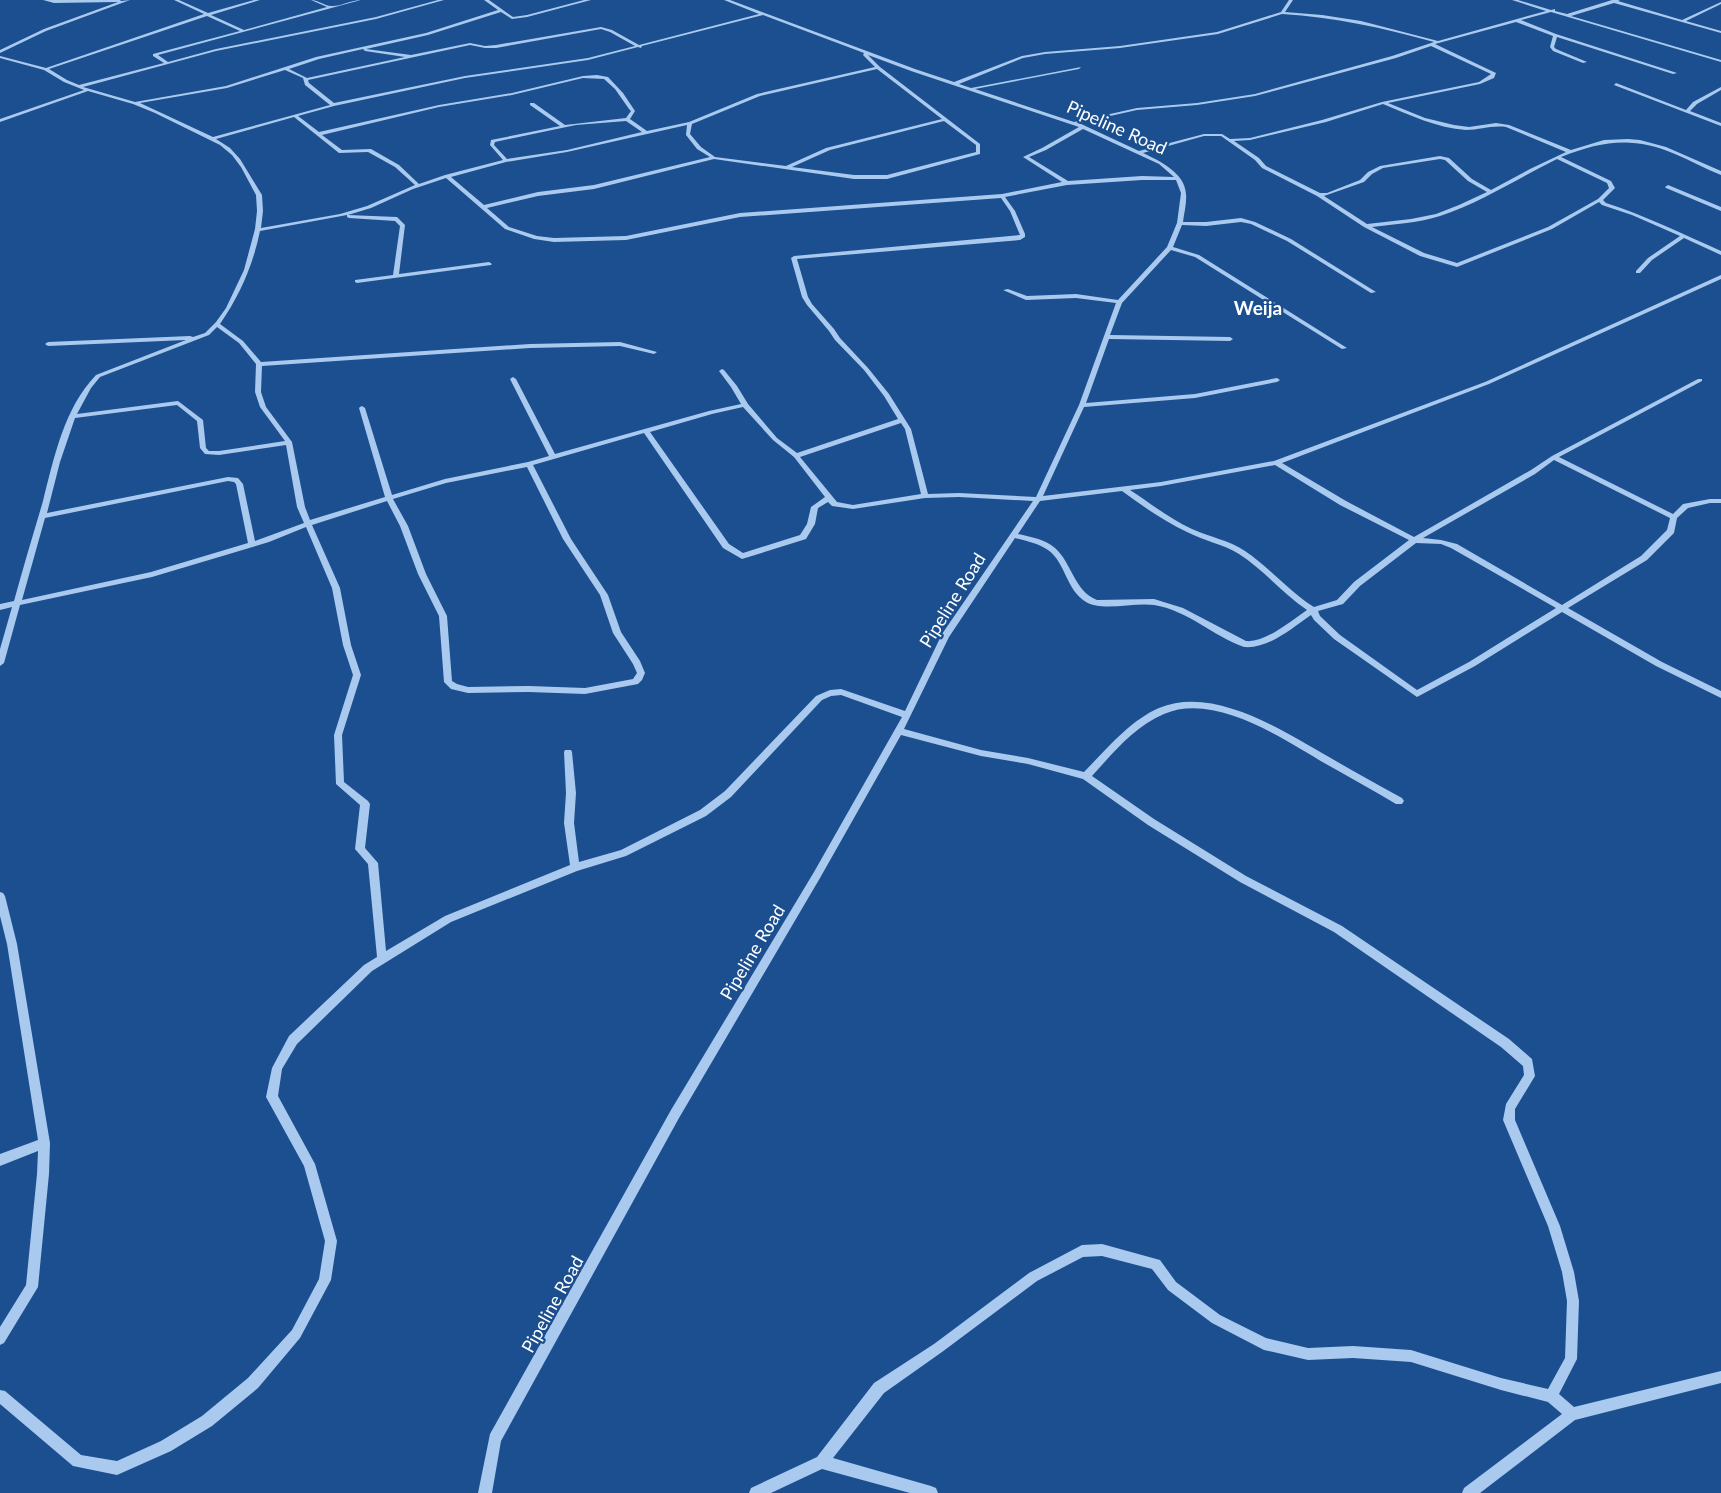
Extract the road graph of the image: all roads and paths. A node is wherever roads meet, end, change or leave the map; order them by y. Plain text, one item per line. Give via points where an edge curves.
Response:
1 (45, 0) edge
2 (128, 0) edge
3 (176, 0) edge
4 (258, 0) edge
5 (313, 0) edge
6 (359, 0) edge
7 (442, 0) edge
8 (486, 0) edge
9 (589, 0) edge
10 (726, 0) edge
11 (1291, 0) edge
12 (1514, 0) edge
13 (1618, 0) edge
14 (1613, 1) edge
15 (1720, 1) edge
16 (330, 7) junction
17 (1554, 10) junction
18 (500, 11) junction
19 (1282, 13) junction
20 (209, 14) junction
21 (763, 14) junction
22 (1569, 15) junction
23 (1516, 20) junction
24 (1682, 20) junction
25 (244, 31) junction
26 (1721, 32) edge
27 (1555, 35) junction
28 (1436, 43) junction
29 (640, 47) junction
30 (354, 50) junction
31 (0, 52) edge
32 (863, 52) junction
33 (1721, 53) edge
34 (409, 56) junction
35 (0, 57) edge
36 (1711, 58) junction
37 (1721, 61) edge
38 (1585, 62) dead end
39 (166, 63) junction
40 (283, 68) junction
41 (878, 68) junction
42 (1079, 68) dead end
43 (46, 69) junction
44 (1675, 73) dead end
45 (307, 78) junction
46 (956, 83) junction
47 (1616, 84) dead end
48 (81, 86) junction
49 (1721, 88) edge
50 (90, 89) junction
51 (971, 89) junction
52 (1382, 102) junction
53 (135, 104) junction
54 (532, 104) dead end
55 (333, 105) junction
56 (1688, 111) junction
57 (295, 116) junction
58 (627, 119) junction
59 (944, 120) junction
60 (0, 121) edge
61 (690, 123) junction
62 (1074, 123) junction
63 (1721, 125) edge
64 (563, 126) junction
65 (1083, 126) junction
66 (645, 132) junction
67 (318, 134) junction
68 (212, 139) junction
69 (1230, 140) junction
70 (1569, 152) junction
71 (1138, 153) junction
72 (1557, 157) junction
73 (714, 158) junction
74 (506, 161) junction
75 (786, 168) junction
76 (1721, 173) edge
77 (447, 176) junction
78 (1178, 179) junction
79 (1067, 183) junction
80 (418, 185) junction
81 (1668, 187) dead end
82 (1491, 192) junction
83 (1002, 196) junction
84 (1319, 196) junction
85 (1600, 200) junction
86 (483, 207) junction
87 (1721, 209) edge
88 (341, 215) junction
89 (1180, 223) junction
90 (1366, 226) junction
91 (258, 230) junction
92 (1684, 236) junction
93 (1170, 248) junction
94 (1721, 253) edge
95 (489, 264) dead end
96 (1638, 272) dead end
97 (396, 275) junction
98 (1721, 277) edge
99 (357, 281) dead end
100 (1006, 290) dead end
101 (1373, 292) dead end
102 (1119, 302) junction
103 (218, 325) junction
104 (198, 337) junction
105 (1107, 337) junction
106 (1230, 340) dead end
107 (48, 344) dead end
108 (1344, 348) dead end
109 (654, 352) dead end
110 (259, 364) junction
111 (722, 371) dead end
112 (514, 379) dead end
113 (1276, 380) dead end
114 (1700, 380) dead end
115 (745, 405) junction
116 (1082, 406) junction
117 (362, 408) dead end
118 (73, 416) junction
119 (902, 420) junction
120 (645, 430) junction
121 (289, 442) junction
122 (796, 456) junction
123 (553, 457) junction
124 (1554, 457) junction
125 (1276, 463) junction
126 (529, 464) junction
127 (1125, 490) junction
128 (925, 496) junction
129 (389, 498) junction
130 (829, 498) junction
131 (1038, 499) junction
132 (1721, 501) edge
133 (42, 516) junction
134 (1674, 517) junction
135 (309, 524) junction
136 (1014, 535) junction
137 (1414, 540) junction
138 (252, 544) junction
139 (17, 603) junction
140 (0, 607) edge
141 (1563, 608) junction
142 (1313, 610) junction
143 (0, 663) edge
144 (1721, 695) edge
145 (907, 715) junction
146 (899, 731) junction
147 (568, 752) dead end
148 (1086, 776) junction
149 (1399, 801) dead end
150 (575, 867) junction
151 (0, 896) edge
152 (382, 959) junction
153 (44, 1142) junction
154 (0, 1160) edge
155 (0, 1339) edge
156 (1721, 1377) edge
157 (0, 1396) edge
158 (1551, 1396) junction
159 (1572, 1414) junction
160 (822, 1462) junction
161 (485, 1493) edge
162 (756, 1493) edge
163 (931, 1493) edge
164 (1469, 1493) edge

1 - 2 street
2 - 31 street via 45,30
3 - 20 street
4 - 20 street
5 - 16 street
6 - 16 street
7 - 39 street via 376,18 241,44
8 - 18 street
9 - 18 street via 517,18
10 - 21 street, Pipeline Road
11 - 19 street
12 - 17 street
13 - 14 street
14 - 22 street
14 - 24 street
15 - 24 street
16 - 25 street
17 - 22 street
17 - 23 street
18 - 30 street via 428,34
19 - 28 street via 1340,18
19 - 46 street via 1195,37 1022,57
20 - 25 street
20 - 43 street
21 - 29 street
21 - 32 street, Pipeline Road
22 - 36 street
23 - 27 street
23 - 28 street
24 - 26 street
25 - 39 street via 155,55
27 - 38 street via 1554,50
27 - 44 street
28 - 52 street via 1494,74 1480,82
28 - 62 street via 1242,98 1136,109
29 - 34 street via 601,28 504,47 470,44
29 - 55 street via 580,61 465,77
30 - 34 street
30 - 40 street
32 - 41 street
32 - 46 street, Pipeline Road
33 - 36 street
34 - 45 street
35 - 43 street
36 - 37 street
39 - 48 street
40 - 45 street
40 - 53 street via 227,87
41 - 59 street
41 - 61 street via 759,95
42 - 51 street
43 - 48 street
45 - 55 street via 307,84
46 - 51 street, Pipeline Road
47 - 56 street
48 - 50 street
49 - 56 street
50 - 53 street
50 - 60 street
51 - 62 street, Pipeline Road
52 - 69 street via 1324,121 1250,139
52 - 70 street via 1450,126 1507,126
53 - 68 street
54 - 64 street
55 - 57 street
56 - 63 street
57 - 67 street
57 - 68 street
58 - 64 street
58 - 66 street
58 - 67 street via 633,111 631,105 610,80 595,76 406,113
59 - 75 street via 828,149
59 - 75 street via 978,145 978,153 887,177 854,178
61 - 66 street
61 - 73 street via 688,134 699,148
62 - 65 street, Pipeline Road
64 - 74 street via 494,141 492,145
65 - 71 street, Pipeline Road
65 - 79 street via 1025,157
66 - 74 street via 568,151
67 - 80 street via 341,152 369,150 381,156
68 - 91 street via 231,150 260,195
69 - 71 street via 1222,135 1204,135
69 - 84 street via 1264,167
70 - 72 street
70 - 76 street via 1610,142 1634,141 1656,146
71 - 78 street, Pipeline Road via 1169,168
72 - 82 street
72 - 85 street via 1609,182 1612,188
73 - 75 street
73 - 86 street via 594,187 538,194
74 - 77 street
77 - 80 street
77 - 86 street
78 - 79 street
78 - 89 street, Pipeline Road via 1184,193
79 - 83 street
80 - 88 street via 369,207
81 - 87 street
82 - 84 street via 1440,157 1382,167 1362,181
82 - 90 street via 1439,215
83 - 86 street via 740,215 626,238 554,240 536,238 507,228
83 - 119 street via 1014,211 1023,232 1020,238 794,258 810,305 887,395
84 - 90 street
85 - 90 street via 1550,228 1457,265 1412,249
85 - 92 street
88 - 91 street
88 - 97 street via 401,222
89 - 93 street, Pipeline Road
89 - 101 street via 1241,220 1252,223 1289,240
91 - 103 street via 249,268
92 - 94 street
92 - 96 street via 1650,258
93 - 102 street, Pipeline Road
93 - 108 street via 1197,256
95 - 97 street
97 - 99 street
98 - 125 street via 1486,382
100 - 102 street via 1026,298 1076,296
102 - 105 street, Pipeline Road
103 - 104 street
103 - 110 street via 250,349
104 - 107 street
104 - 118 street via 98,376 88,385
105 - 106 street
105 - 116 street, Pipeline Road
109 - 110 street via 620,344 530,346
110 - 121 street via 257,384 263,407
111 - 115 street
112 - 123 street
113 - 116 street via 1195,396
114 - 124 street
115 - 120 street
115 - 122 street via 775,439
116 - 131 street, Pipeline Road
117 - 129 street
118 - 121 street via 178,403 200,420 203,448 207,452
118 - 133 street
119 - 122 street
119 - 128 street via 908,429
120 - 123 street
120 - 130 street via 712,529 726,546 742,556 803,537 811,524 815,507
121 - 135 street via 301,507
122 - 130 street
123 - 126 street
124 - 134 street
124 - 137 street
125 - 127 street
125 - 137 street
126 - 129 street via 445,481
126 - 129 street via 567,539 604,595 618,633 641,673 635,682 585,691 468,690 454,687 448,682 443,616
127 - 131 street
127 - 142 street via 1190,531 1243,552
128 - 130 street via 853,508 835,504
128 - 131 street
129 - 135 street
131 - 136 street, Pipeline Road
132 - 134 street via 1686,506
133 - 138 street via 236,480
133 - 139 street
134 - 141 street via 1671,531 1644,558
135 - 138 street
135 - 152 street via 336,588 347,645 357,675 338,735 340,784 365,804 360,849 373,863
136 - 142 street via 1052,549 1064,561 1078,592 1089,601 1154,602 1180,610 1244,644 1254,645 1272,637
136 - 145 street, Pipeline Road via 945,636
137 - 141 street via 1454,546
137 - 142 street via 1357,584 1340,602
138 - 139 street via 152,574
139 - 140 street
139 - 143 street
141 - 142 street via 1417,694 1337,637
141 - 144 street via 1659,664
145 - 146 street, Pipeline Road
145 - 150 street via 841,692 819,698 728,794 703,813 623,853
146 - 148 street
146 - 161 street, Pipeline Road via 675,1114 495,1439
147 - 150 street via 569,824
148 - 149 street via 1145,719 1172,708 1209,707 1257,721
148 - 158 street via 1243,880 1338,929 1505,1043 1528,1063 1530,1076 1510,1108 1509,1120 1554,1226 1573,1301 1571,1359
150 - 152 street via 448,919
151 - 153 street via 12,944
152 - 157 street via 368,968 293,1040 277,1068 272,1097 308,1164 330,1241 325,1280 296,1334 253,1383 207,1421 166,1446 117,1468 78,1461
153 - 154 street
153 - 155 street via 32,1287
156 - 159 street
158 - 159 street
158 - 160 street via 1411,1356 1353,1352 1308,1354 1264,1344 1216,1319 1172,1286 1156,1264 1102,1250 1082,1251 1033,1276 879,1388
159 - 164 street
160 - 162 street
160 - 163 street

